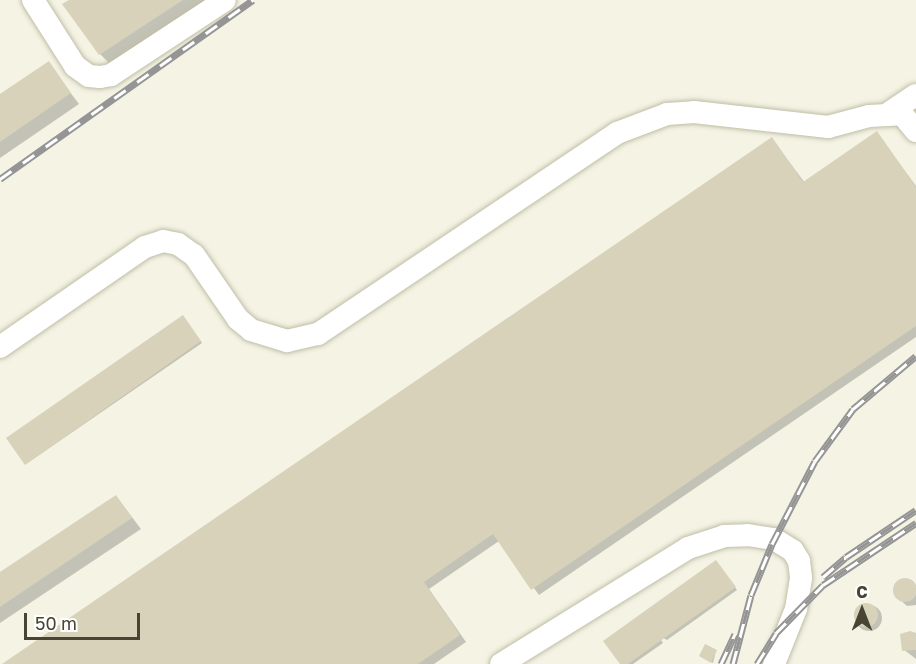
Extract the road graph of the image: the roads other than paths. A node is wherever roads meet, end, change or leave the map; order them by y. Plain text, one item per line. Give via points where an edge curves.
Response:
1 (33, 0) edge
2 (225, 0) edge
3 (916, 95) edge
4 (889, 113) junction
5 (916, 131) edge
6 (0, 347) edge
7 (501, 664) edge
8 (774, 664) edge

1 - 2 lane via 75,66 89,76 100,77 111,75
3 - 4 lane
4 - 5 lane via 902,114
4 - 6 lane via 828,127 694,112 644,120 617,133 318,334 293,341 276,340 251,330 238,319 194,255 178,244 163,241 145,247
7 - 8 lane via 688,548 724,536 748,535 774,539 793,551 799,561 801,578 796,609

